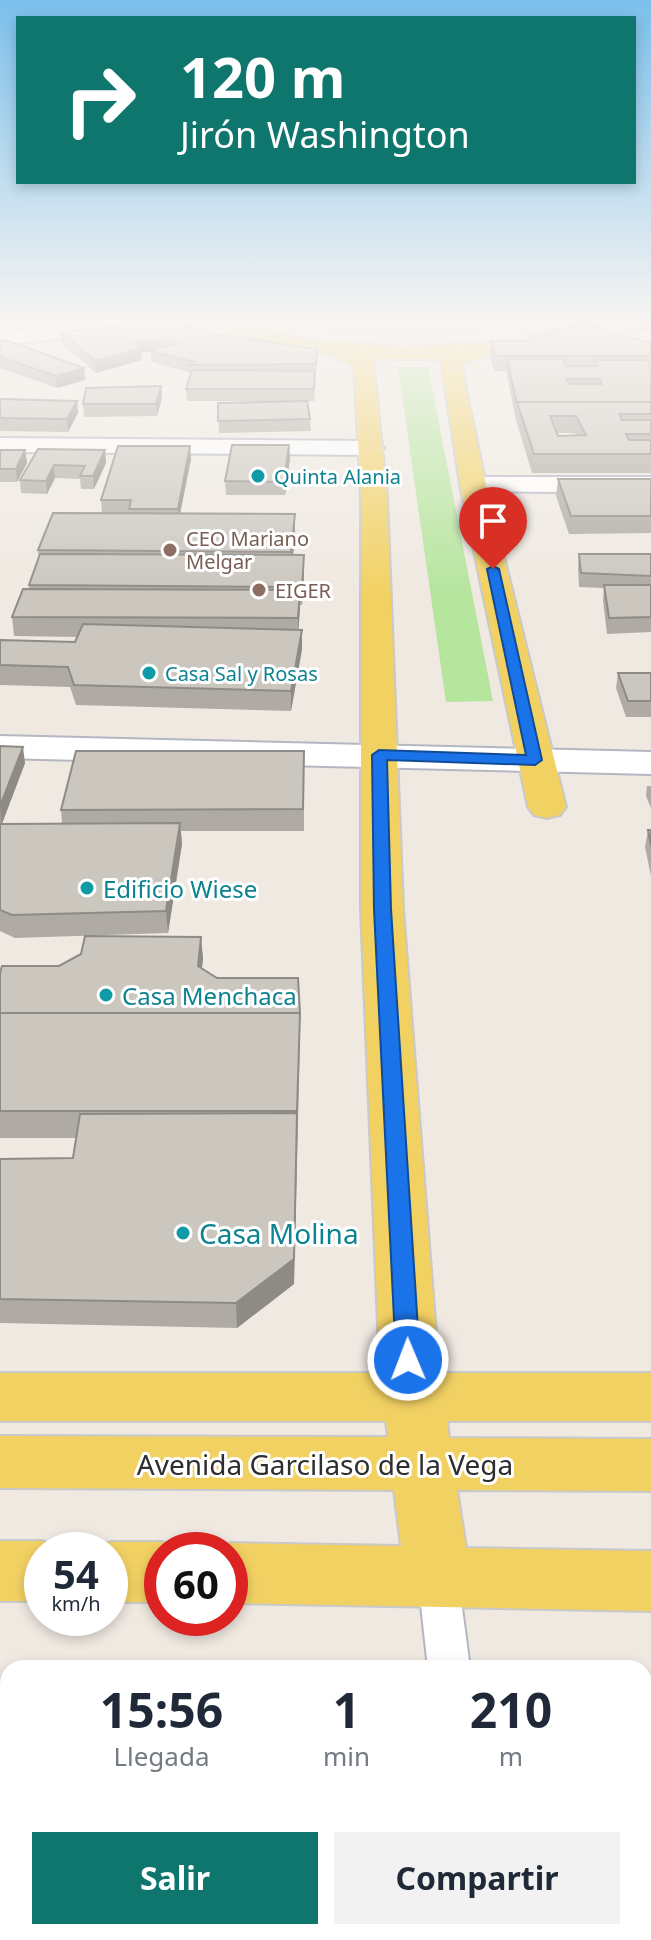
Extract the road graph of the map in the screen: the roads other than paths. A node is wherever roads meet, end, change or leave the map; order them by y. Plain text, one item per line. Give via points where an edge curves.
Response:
1 (369, 413) edge
2 (459, 413) edge
3 (0, 445) edge
4 (372, 448) junction
5 (473, 485) junction
6 (651, 485) edge
7 (0, 747) edge
8 (379, 755) junction
9 (535, 760) junction
10 (651, 763) edge
11 (547, 807) dead end
12 (0, 1397) edge
13 (651, 1397) edge
14 (415, 1400) junction
15 (0, 1462) edge
16 (651, 1465) edge
17 (421, 1466) junction
18 (0, 1571) edge
19 (24, 1571) edge
20 (248, 1573) edge
21 (438, 1578) junction
22 (651, 1581) edge
23 (448, 1660) edge

1 - 4 main road
2 - 5 main road
3 - 4 street
4 - 8 main road
5 - 6 street
5 - 9 main road
7 - 8 street
8 - 9 street
8 - 14 main road via 383,925 408,1360
9 - 10 street
9 - 11 main road
12 - 14 main road
13 - 14 main road
14 - 17 main road
15 - 17 main road, Avenida Garcilaso de la Vega
16 - 17 main road, Avenida Garcilaso de la Vega
17 - 21 main road
18 - 19 main road
20 - 21 main road
21 - 22 main road
21 - 23 lane

